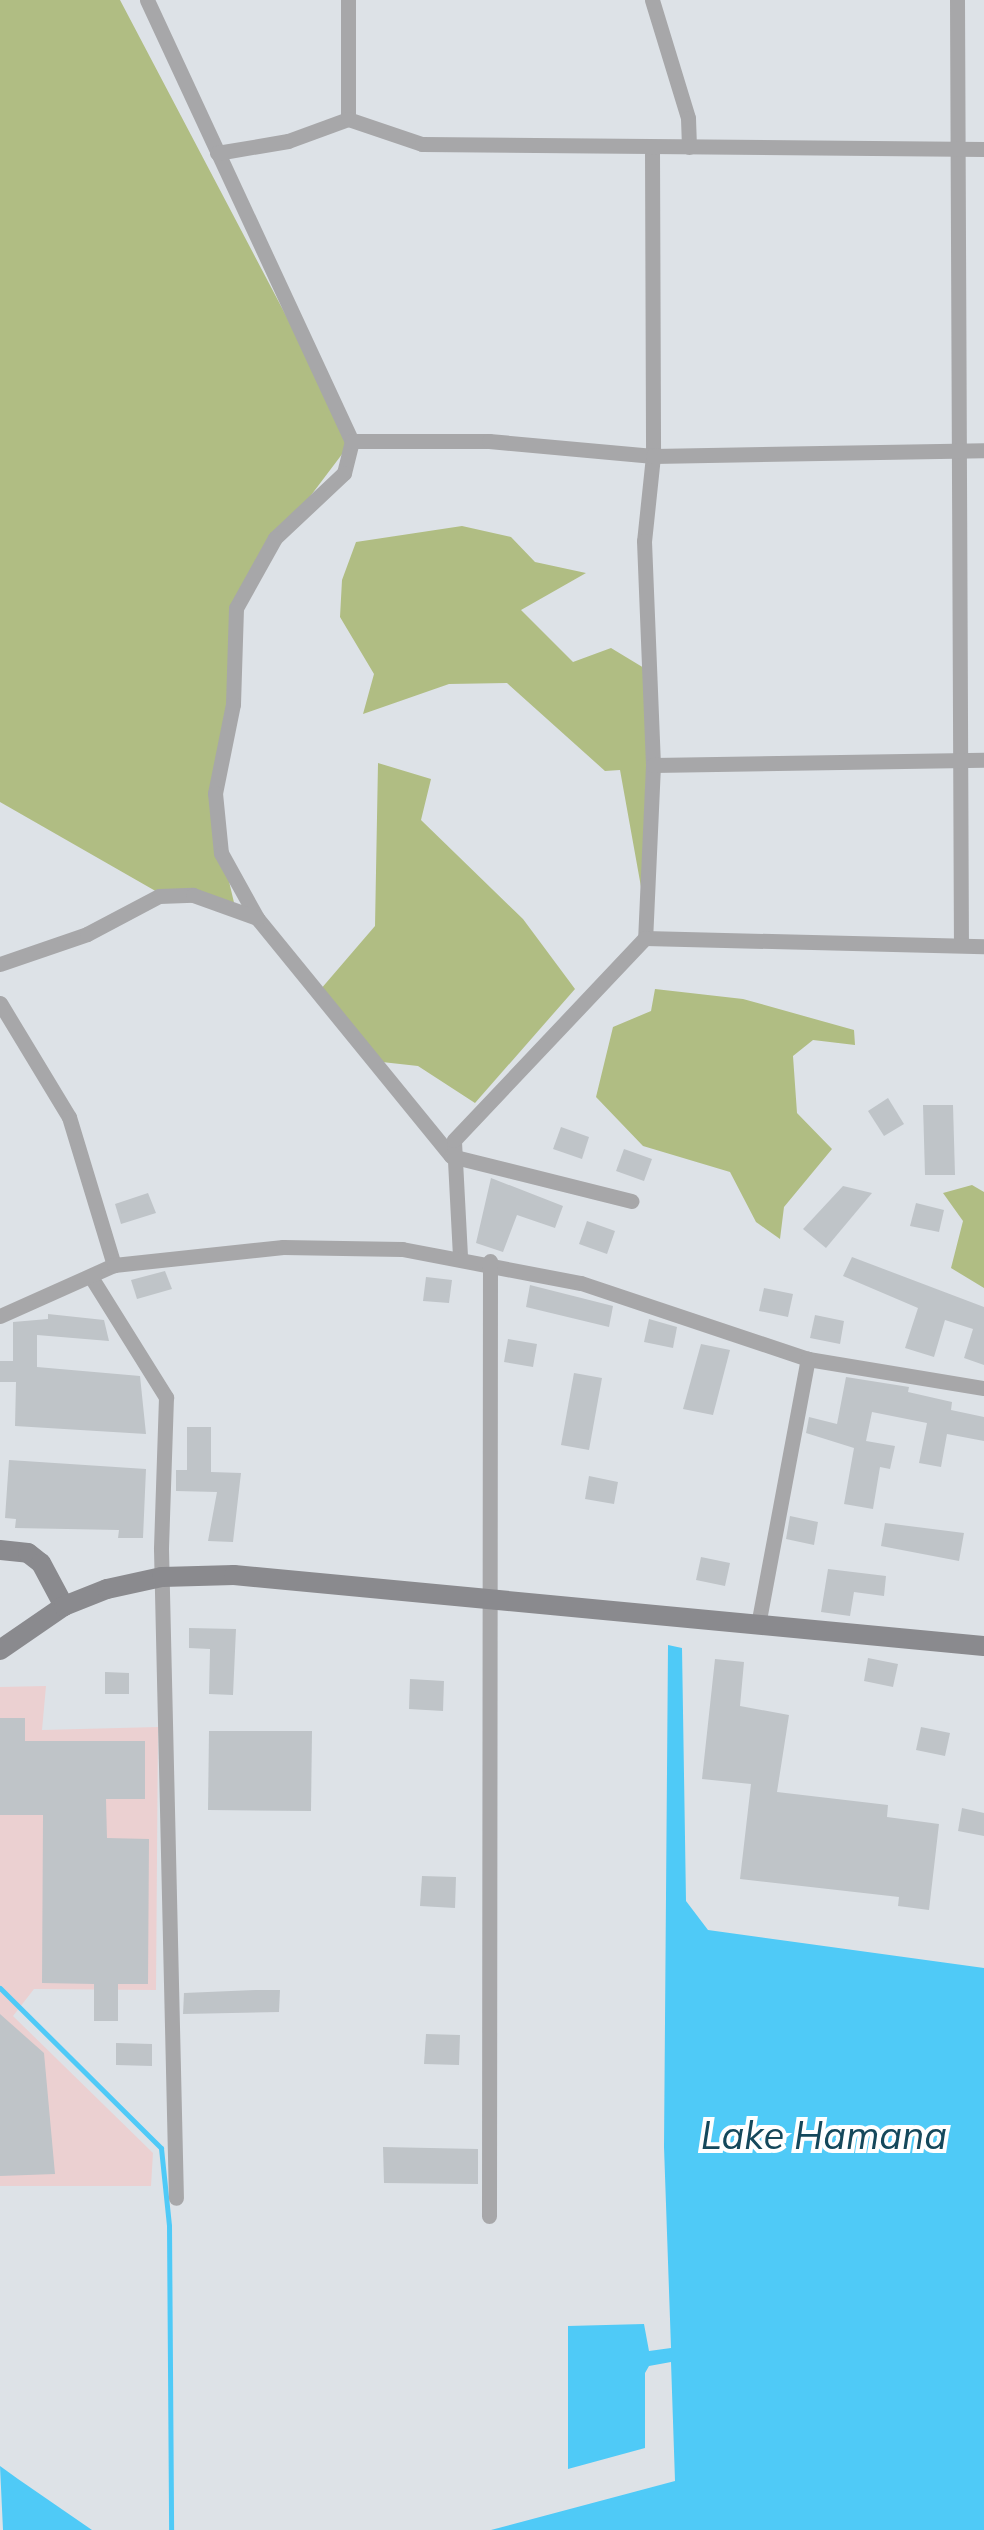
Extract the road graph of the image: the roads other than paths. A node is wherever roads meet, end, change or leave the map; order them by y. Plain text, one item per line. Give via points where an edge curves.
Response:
1 (147, 0) edge
2 (348, 0) edge
3 (652, 0) edge
4 (957, 0) edge
5 (348, 120) junction
6 (688, 147) junction
7 (957, 149) junction
8 (984, 149) edge
9 (652, 150) junction
10 (216, 153) junction
11 (352, 441) junction
12 (958, 450) junction
13 (984, 450) edge
14 (654, 456) junction
15 (959, 760) junction
16 (984, 760) edge
17 (653, 766) junction
18 (257, 918) junction
19 (645, 938) junction
20 (961, 944) junction
21 (984, 946) edge
22 (0, 964) edge
23 (0, 1003) edge
24 (451, 1156) junction
25 (632, 1201) dead end
26 (460, 1256) junction
27 (490, 1261) junction
28 (114, 1265) junction
29 (91, 1278) junction
30 (0, 1316) edge
31 (808, 1359) junction
32 (984, 1388) edge
33 (0, 1550) edge
34 (162, 1577) junction
35 (488, 1599) junction
36 (64, 1606) junction
37 (758, 1624) junction
38 (984, 1646) edge
39 (0, 1650) edge
40 (176, 2198) dead end
41 (489, 2216) dead end

1 - 10 street
2 - 5 street
3 - 6 street via 688,118
4 - 7 street
5 - 9 street via 422,144
5 - 10 street via 288,141
6 - 7 street
6 - 9 street
7 - 8 street
7 - 12 street
9 - 14 street
10 - 11 street
11 - 14 street via 489,442
11 - 18 street via 344,473 275,538 236,608 215,836
12 - 13 street
12 - 14 street
12 - 15 street
14 - 17 street via 644,541
15 - 16 street
15 - 17 street
15 - 20 street
17 - 19 street
18 - 22 street via 193,895 159,896 87,934
18 - 24 street
19 - 20 street via 790,946
19 - 24 street via 454,1140
20 - 21 street
23 - 28 street via 76,1134
24 - 25 street
24 - 26 street
26 - 27 street
26 - 28 street via 283,1247
27 - 31 street via 581,1283
27 - 35 street
28 - 29 street
29 - 30 street
29 - 34 street via 166,1397
31 - 32 street
31 - 37 street
33 - 36 street via 28,1553 41,1563
34 - 35 street via 234,1575
34 - 36 street
34 - 40 street
35 - 37 street
35 - 41 street
36 - 39 street
37 - 38 street

